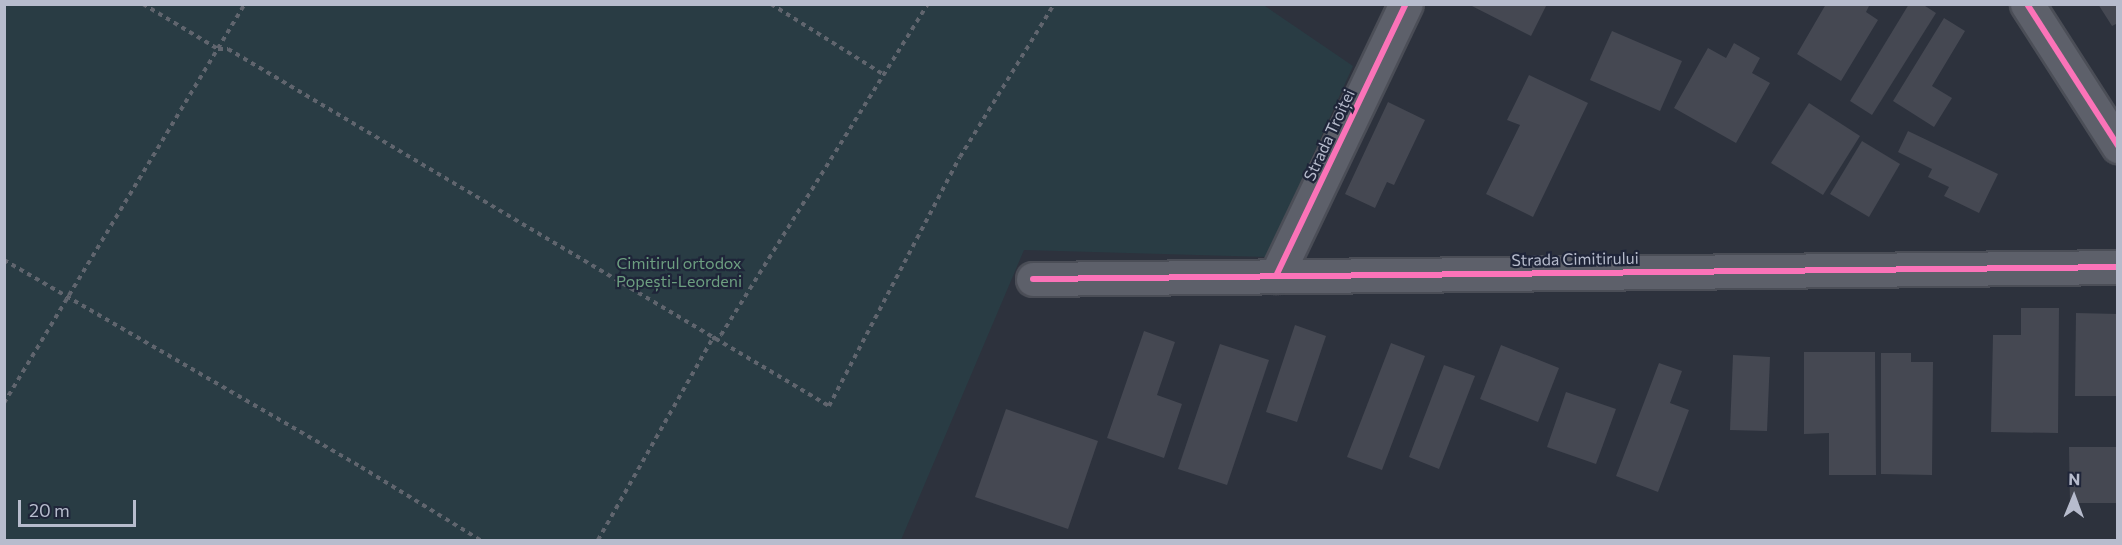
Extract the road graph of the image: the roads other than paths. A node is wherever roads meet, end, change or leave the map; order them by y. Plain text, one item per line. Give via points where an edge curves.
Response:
1 (1406, 4) edge
2 (2027, 4) edge
3 (2118, 146) edge
4 (2118, 267) edge
5 (1276, 276) junction
6 (1033, 279) dead end

1 - 5 street, Strada Troiței
2 - 3 street
4 - 5 street, Strada Cimitirului
5 - 6 street, Strada Cimitirului

